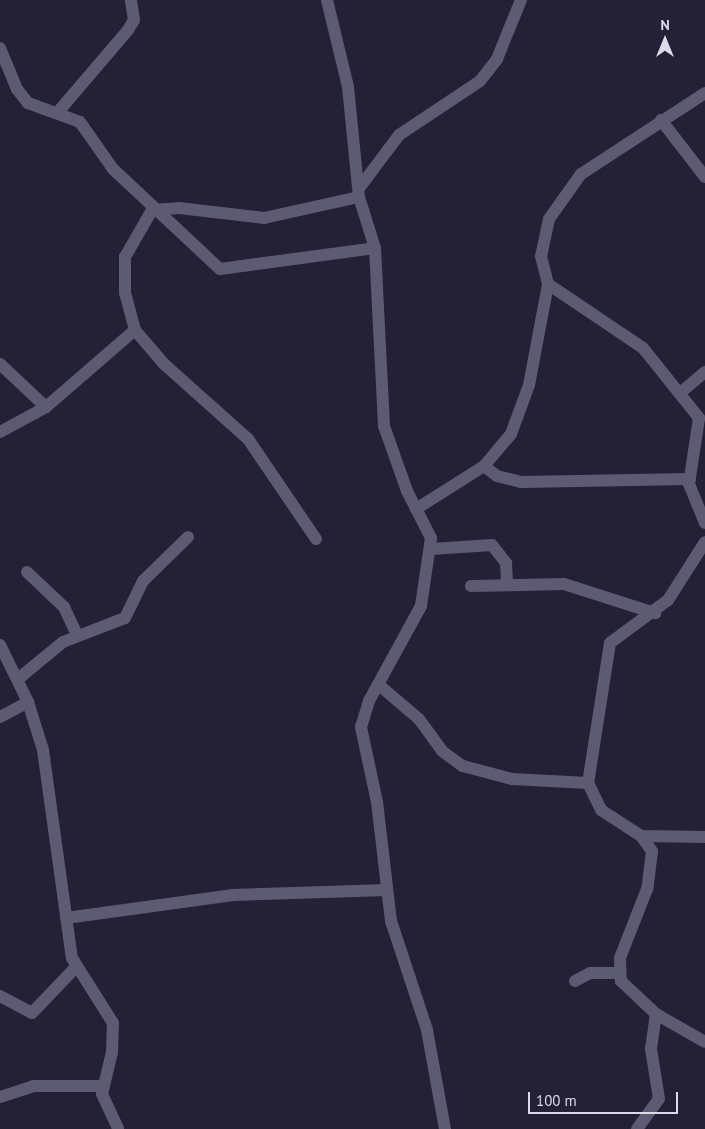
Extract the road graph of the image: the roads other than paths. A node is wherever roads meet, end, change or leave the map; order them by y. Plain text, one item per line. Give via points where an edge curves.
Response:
1 (132, 0) edge
2 (327, 0) edge
3 (521, 0) edge
4 (0, 48) edge
5 (705, 93) edge
6 (58, 112) junction
7 (661, 120) junction
8 (705, 177) edge
9 (359, 192) junction
10 (152, 210) junction
11 (375, 248) junction
12 (548, 284) junction
13 (135, 330) junction
14 (0, 364) edge
15 (705, 372) edge
16 (680, 393) junction
17 (46, 407) junction
18 (0, 432) edge
19 (484, 466) junction
20 (690, 479) junction
21 (416, 509) junction
22 (705, 522) edge
23 (188, 537) dead end
24 (316, 539) dead end
25 (705, 542) edge
26 (432, 549) junction
27 (27, 572) dead end
28 (507, 584) junction
29 (471, 586) dead end
30 (655, 613) junction
31 (77, 635) junction
32 (0, 645) edge
33 (18, 679) junction
34 (379, 685) junction
35 (28, 702) junction
36 (0, 717) edge
37 (588, 783) junction
38 (641, 836) junction
39 (705, 837) edge
40 (387, 890) junction
41 (66, 918) junction
42 (76, 967) junction
43 (618, 973) junction
44 (575, 981) dead end
45 (0, 996) edge
46 (656, 1014) junction
47 (705, 1042) edge
48 (102, 1086) junction
49 (0, 1098) edge
50 (118, 1129) edge
51 (445, 1129) edge
52 (637, 1129) edge

1 - 6 street via 134,20 128,30
2 - 9 street via 348,87
3 - 9 street via 497,59 480,82 399,135
4 - 6 street via 17,89 28,103 44,112
5 - 7 street
6 - 10 street via 80,122 112,170
7 - 8 street
7 - 12 street via 581,174 560,199 542,239
9 - 10 street via 264,218 179,208
9 - 11 street
10 - 11 street via 220,269
10 - 13 street via 125,257 125,293
11 - 21 street via 380,406
12 - 16 street via 643,348
12 - 19 street via 524,406 511,434
13 - 17 street
13 - 24 street via 164,364 248,439
14 - 17 street
15 - 16 street
16 - 20 street via 699,418
17 - 18 street
19 - 20 street via 497,476 521,482
19 - 21 street
20 - 22 street via 693,502
21 - 26 street via 428,528
23 - 31 street via 143,581 125,618
25 - 30 street
26 - 28 street via 492,545 506,562
26 - 34 street via 421,606
27 - 31 street via 64,607
28 - 29 street
28 - 30 street via 564,584
30 - 37 street via 610,643
31 - 33 street via 49,650
32 - 33 street
33 - 35 street
34 - 37 street via 419,720 442,751 463,766 512,779
34 - 40 street via 361,727 377,802
35 - 36 street
35 - 41 street via 50,782
37 - 38 street via 601,810
38 - 39 street
38 - 43 street via 652,850 652,864
40 - 41 street via 233,895
40 - 51 street via 394,935 417,993 440,1081
41 - 42 street
42 - 45 street via 32,1013
42 - 48 street via 113,1023 112,1052
43 - 44 street via 590,973
43 - 46 street
46 - 47 street
46 - 52 street via 651,1049 659,1099
48 - 49 street via 34,1086
48 - 50 street via 104,1105

